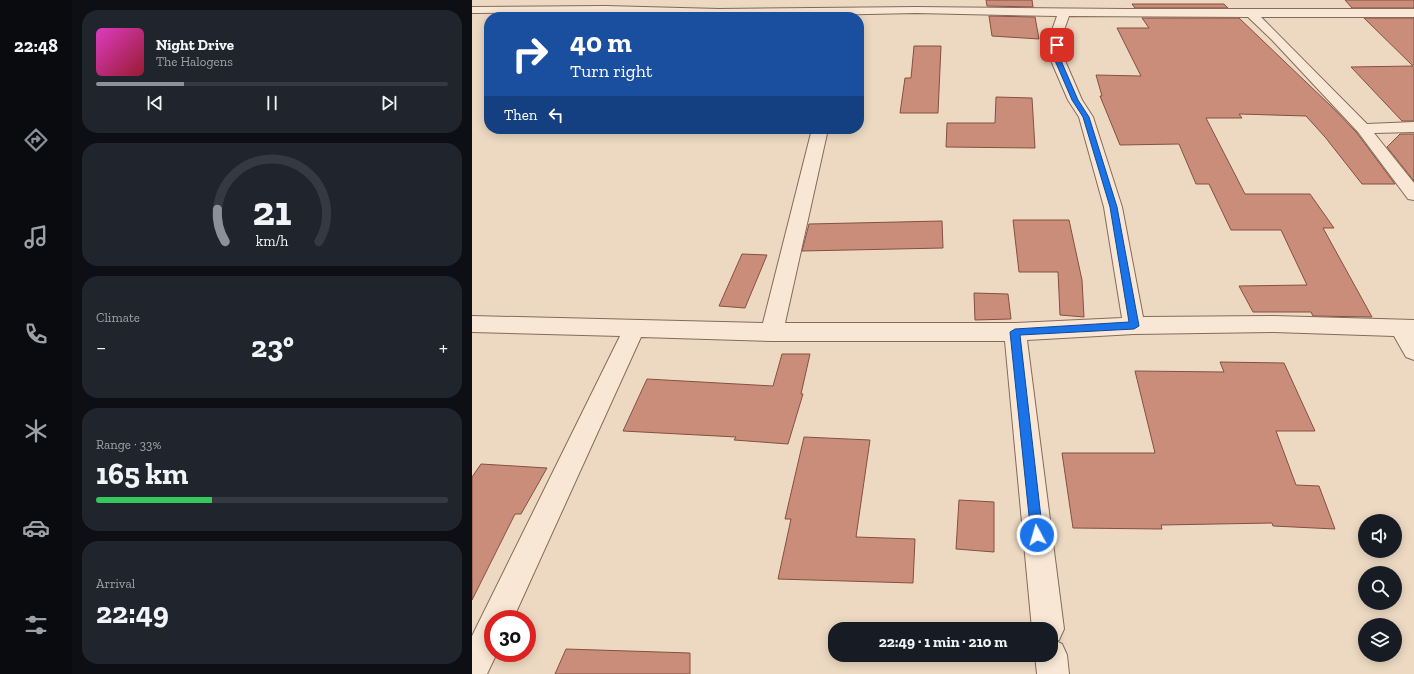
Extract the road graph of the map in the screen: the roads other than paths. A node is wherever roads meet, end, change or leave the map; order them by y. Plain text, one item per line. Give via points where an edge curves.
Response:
1 (490, 0) edge
2 (1116, 0) edge
3 (915, 5) edge
4 (474, 10) edge
5 (690, 12) edge
6 (864, 12) edge
7 (1065, 12) junction
8 (1126, 13) junction
9 (1252, 13) junction
10 (1414, 13) edge
11 (1414, 127) edge
12 (1363, 128) junction
13 (819, 134) edge
14 (1414, 195) edge
15 (472, 324) edge
16 (1134, 326) junction
17 (1408, 328) edge
18 (634, 329) junction
19 (772, 332) junction
20 (1015, 332) junction
21 (1414, 351) edge
22 (501, 610) edge
23 (1047, 622) edge
24 (484, 646) edge
25 (1051, 662) edge
26 (472, 671) edge
27 (1053, 674) edge

1 - 4 street
2 - 8 street
3 - 6 street
3 - 7 street
4 - 5 street via 605,9
7 - 8 street
7 - 16 street via 1057,33 1056,56 1075,100 1086,117 1113,207
8 - 9 street
9 - 10 street
9 - 12 street
11 - 12 street
12 - 14 street
13 - 19 street
15 - 18 street
16 - 17 street via 1274,324
16 - 20 street
17 - 21 street
18 - 19 street
18 - 22 street
19 - 20 street
20 - 23 street
24 - 26 street
25 - 27 street

